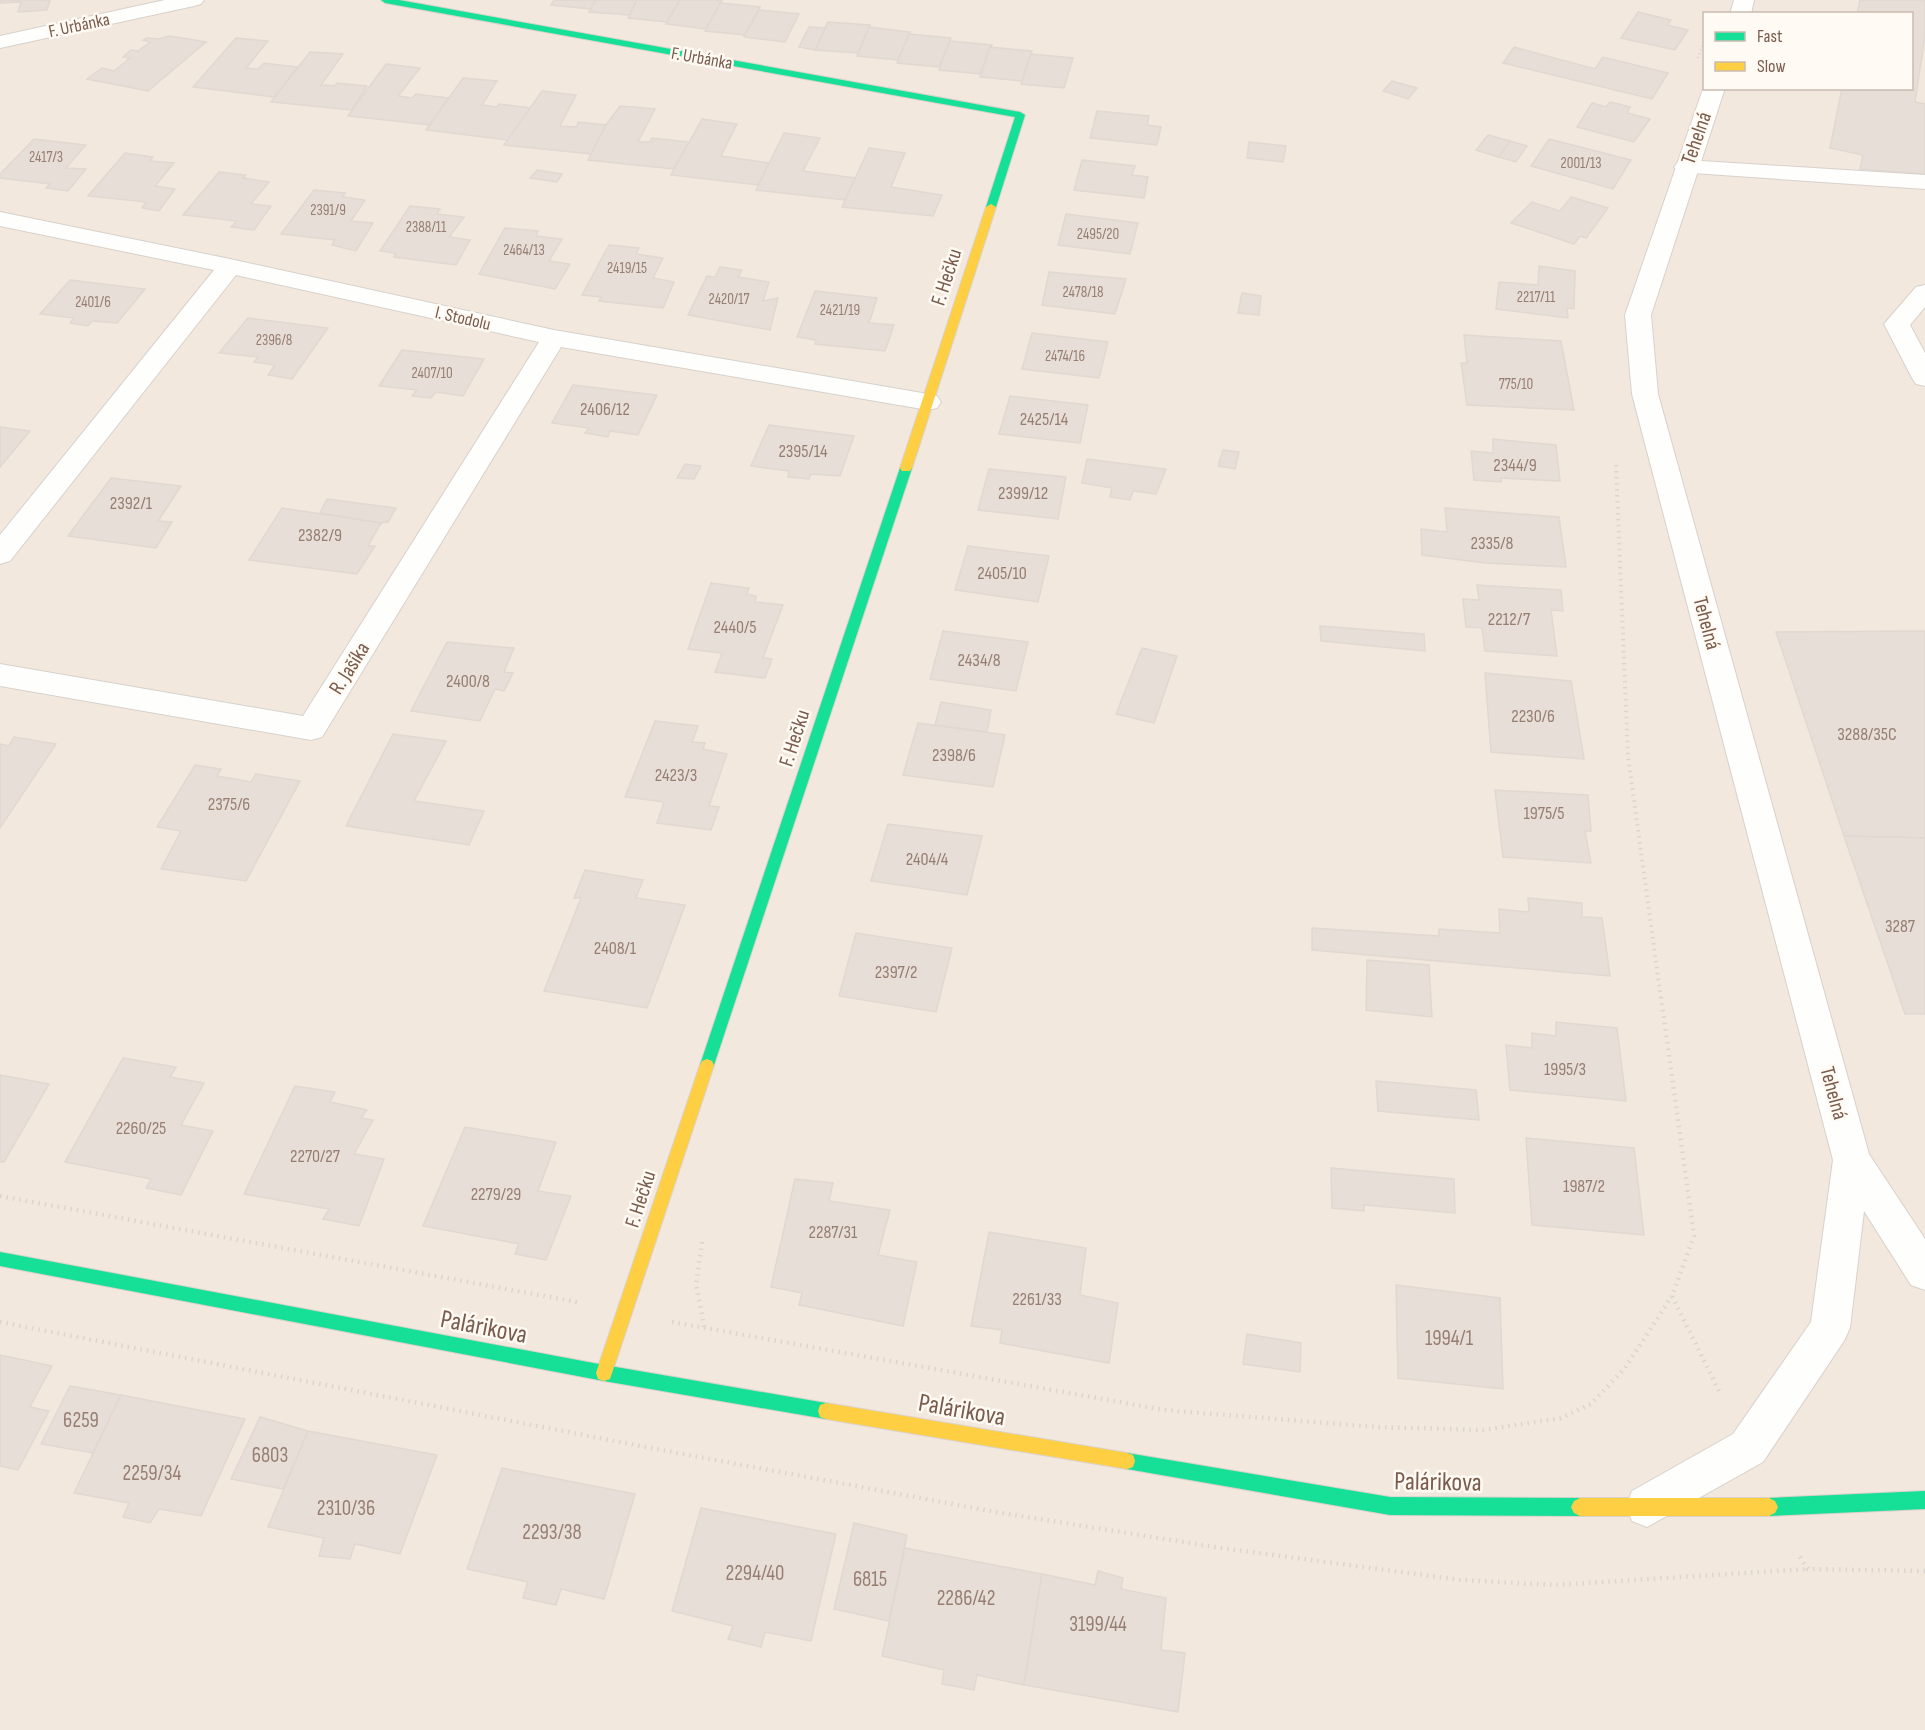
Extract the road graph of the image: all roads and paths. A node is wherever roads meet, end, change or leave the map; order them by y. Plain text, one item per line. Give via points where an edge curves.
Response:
1 (194, 0) edge
2 (385, 0) edge
3 (0, 42) edge
4 (1703, 86) edge
5 (1020, 115) joint
6 (1686, 167) junction
7 (1925, 182) edge
8 (0, 219) edge
9 (230, 266) junction
10 (1925, 292) edge
11 (554, 338) junction
12 (1925, 378) edge
13 (928, 402) junction
14 (1615, 459) dead end
15 (0, 554) edge
16 (0, 675) edge
17 (1852, 1160) junction
18 (0, 1196) edge
19 (0, 1258) edge
20 (1925, 1272) edge
21 (1672, 1296) junction
22 (624, 1311) junction
23 (0, 1322) edge
24 (604, 1373) junction
25 (1748, 1448) junction
26 (1925, 1500) edge
27 (1647, 1506) junction
28 (1767, 1507) junction
29 (1808, 1569) junction
30 (1925, 1571) edge

1 - 3 street, F. Urbánka
2 - 5 street, F. Urbánka
4 - 6 street, Tehelná
5 - 13 street, F. Hečku
6 - 7 street
6 - 17 street, Tehelná via 1638,315 1645,394
8 - 9 street, I. Stodolu
9 - 11 street, I. Stodolu
9 - 15 street
10 - 12 street via 1897,324
11 - 13 street, I. Stodolu
11 - 16 street, R. Jašíka via 311,729
13 - 22 street, F. Hečku
14 - 21 path via 1628,756 1694,1236
17 - 20 street, Tehelná
17 - 25 street, Tehelná via 1830,1328
18 - 22 path
19 - 24 street, Palárikova
21 - 22 path via 1625,1368 1591,1404 1561,1418 1483,1430 1164,1410 908,1362 705,1330
21 - 25 path
22 - 24 street, F. Hečku
23 - 29 path via 673,1453 1221,1548 1461,1580 1555,1585
24 - 27 street, Palárikova via 1390,1506
25 - 27 street, Tehelná
26 - 28 street, Palárikova
27 - 28 street, Palárikova
28 - 29 path
29 - 30 path

